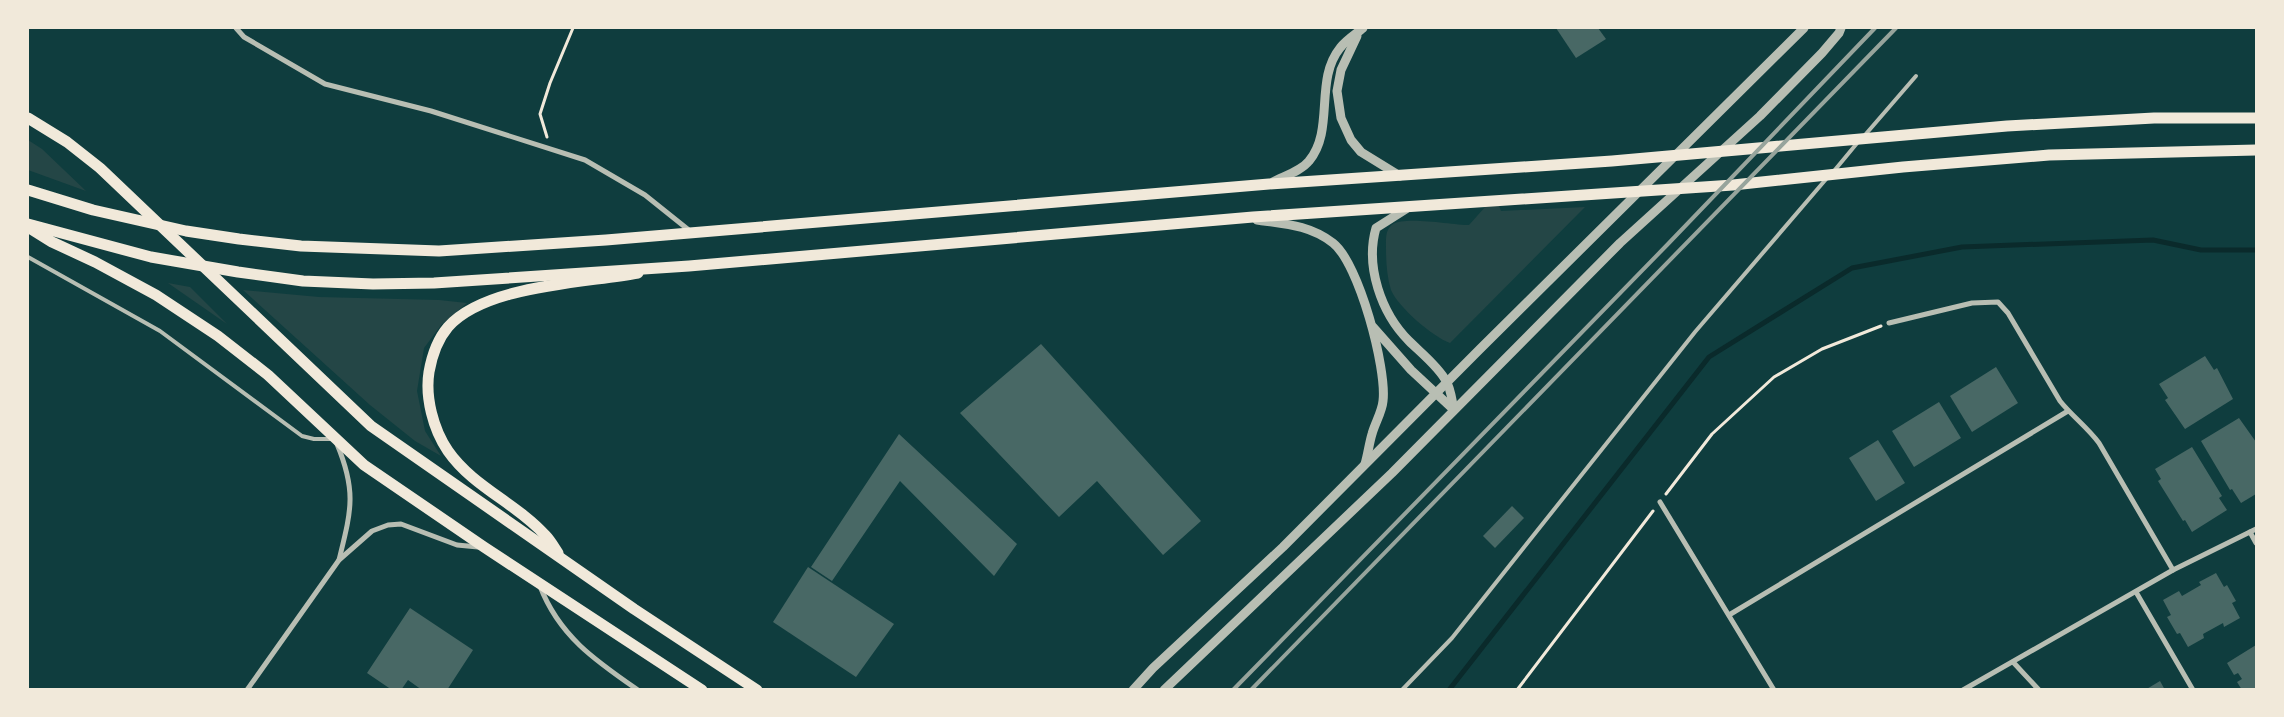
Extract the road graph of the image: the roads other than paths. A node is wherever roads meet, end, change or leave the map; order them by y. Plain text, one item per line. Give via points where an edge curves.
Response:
1 (236, 28) edge
2 (1804, 28) edge
3 (1841, 28) edge
4 (1361, 29) edge
5 (1916, 76) dead end
6 (2256, 111) edge
7 (28, 118) edge
8 (2234, 118) junction
9 (2256, 118) edge
10 (2256, 150) edge
11 (1400, 176) junction
12 (1269, 184) junction
13 (28, 190) edge
14 (1416, 205) junction
15 (1253, 218) junction
16 (28, 226) edge
17 (693, 233) junction
18 (28, 257) edge
19 (689, 266) junction
20 (1889, 323) road end
21 (1372, 324) junction
22 (1447, 381) junction
23 (1435, 395) junction
24 (1454, 410) junction
25 (2068, 411) junction
26 (335, 438) junction
27 (1365, 466) junction
28 (1660, 502) road end
29 (2256, 529) edge
30 (2250, 532) junction
31 (2256, 543) edge
32 (484, 547) junction
33 (561, 559) junction
34 (339, 560) junction
35 (2173, 570) junction
36 (539, 584) junction
37 (2136, 592) junction
38 (1728, 615) junction
39 (2013, 662) junction
40 (247, 690) edge
41 (638, 690) edge
42 (702, 690) edge
43 (757, 690) edge
44 (1133, 690) edge
45 (1164, 690) edge
46 (1402, 690) edge
47 (1774, 690) edge
48 (1963, 690) edge
49 (2039, 690) edge
50 (2193, 690) edge

1 - 17 street via 244,37 325,84 431,111 585,160 645,195
2 - 22 street
3 - 24 street via 1822,53 1760,116 1620,243
4 - 11 street via 1341,70 1338,91 1341,118 1351,140 1361,152
4 - 12 street via 1339,48 1332,64 1321,134 1314,153 1308,162
5 - 46 lane via 1695,332 1452,638
6 - 8 main road
7 - 33 main road via 67,142 100,168 371,426
8 - 9 main road
8 - 11 main road via 2092,120 1612,162
10 - 14 main road via 2050,155 1733,185
11 - 12 main road
12 - 17 main road
13 - 17 main road via 93,210 186,231 311,247 439,251
14 - 15 main road
14 - 22 street via 1376,228 1372,262 1380,295 1392,320
15 - 19 main road
15 - 21 street via 1307,228 1335,244 1346,261
16 - 19 main road via 151,257 303,280 434,283
16 - 26 main road via 52,242 156,294 218,336 268,376
18 - 26 lane via 160,330 302,436
19 - 33 main road via 552,286 487,301 449,326 437,343 427,382 430,408 448,451 472,476 546,536
20 - 25 street via 1972,303 1998,302
21 - 23 street
21 - 27 street via 1383,402
22 - 23 street
22 - 24 street
23 - 24 street
23 - 27 street
24 - 45 street
25 - 35 street via 2087,427 2099,443
25 - 38 street
26 - 32 main road via 364,465
26 - 34 street via 344,460 352,499
27 - 44 street
28 - 38 street
29 - 30 street
30 - 31 street
30 - 35 street
32 - 34 street via 457,545 401,524 388,525 372,531
32 - 36 main road
33 - 43 main road
34 - 40 street
35 - 37 street
36 - 41 street via 562,628 596,662
36 - 42 main road
37 - 39 street
37 - 50 street
38 - 47 street
39 - 48 street
39 - 49 street

